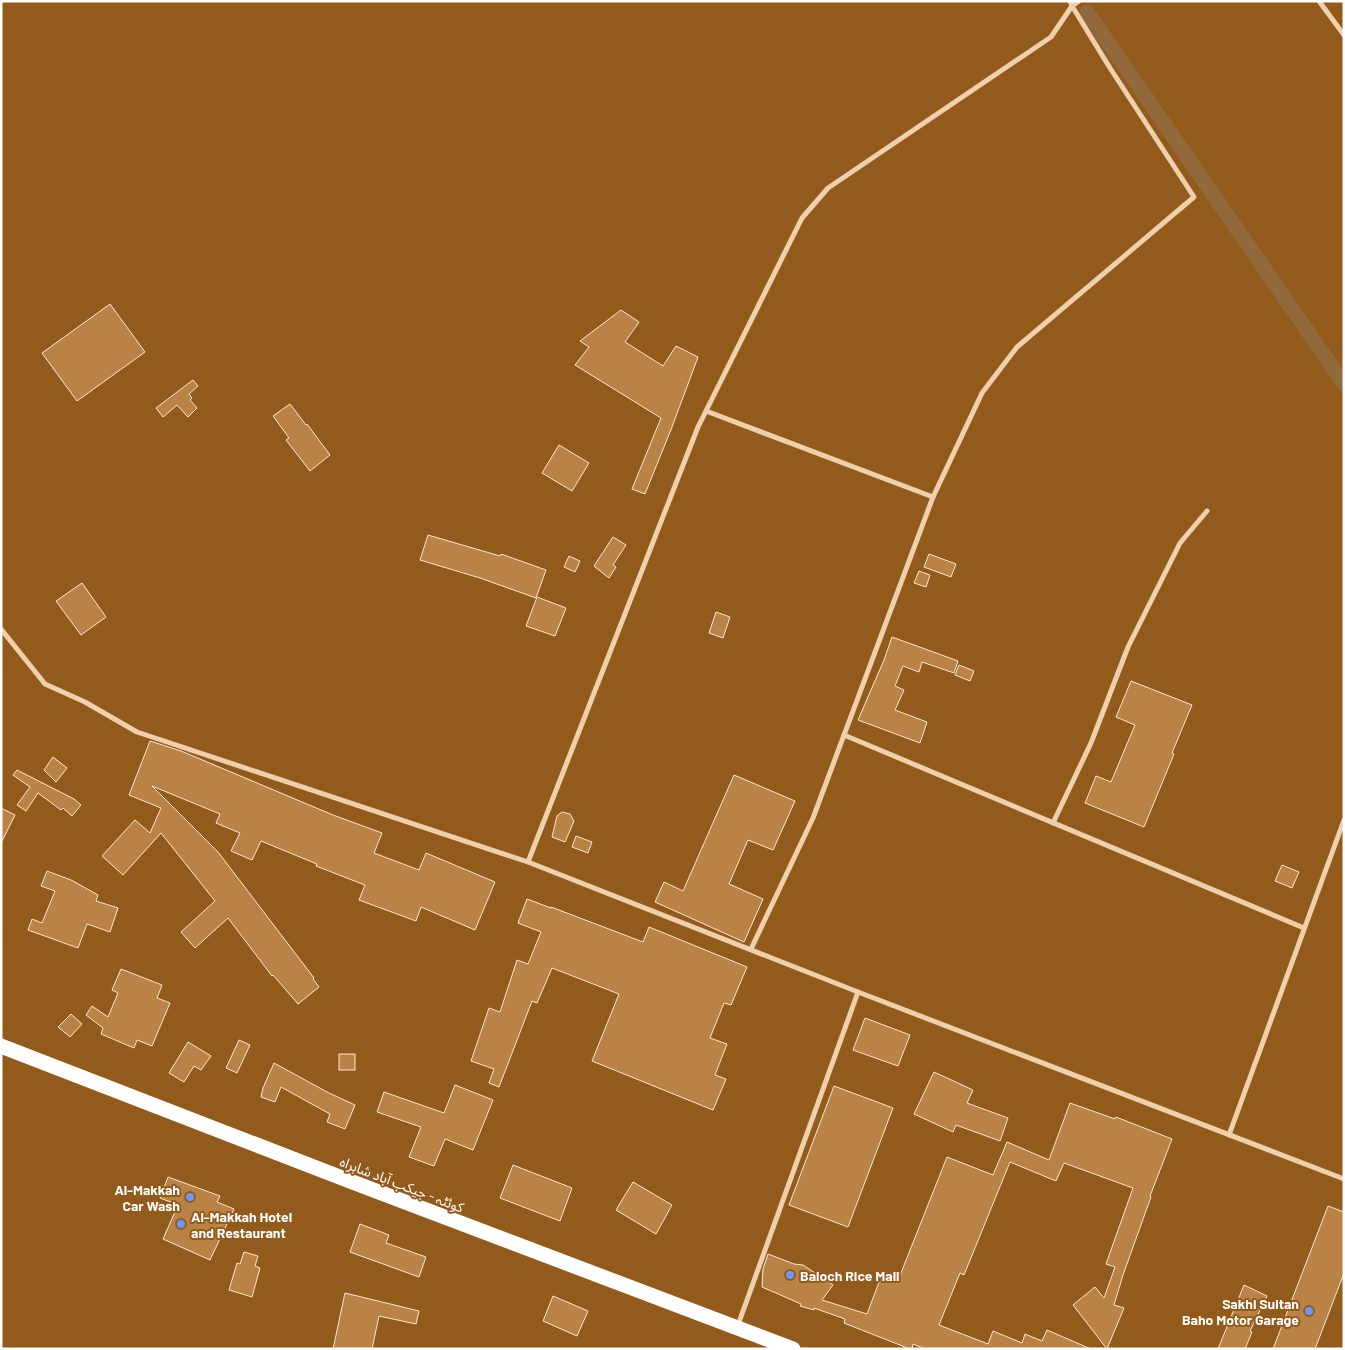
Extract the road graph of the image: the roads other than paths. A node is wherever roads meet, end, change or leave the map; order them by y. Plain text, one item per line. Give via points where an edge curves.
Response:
1 (1079, 1) edge
2 (1318, 1) edge
3 (1071, 4) edge
4 (1344, 35) edge
5 (706, 411) junction
6 (933, 497) junction
7 (1207, 511) dead end
8 (1, 629) edge
9 (844, 736) junction
10 (1344, 820) edge
11 (1053, 823) junction
12 (528, 862) junction
13 (1304, 928) junction
14 (751, 949) junction
15 (858, 992) junction
16 (1, 1046) edge
17 (1229, 1135) junction
18 (1344, 1179) edge
19 (737, 1328) junction
20 (793, 1349) edge

1 - 3 street
2 - 4 street
3 - 5 street via 1051,37 828,188 802,218
3 - 6 street via 1194,197 1017,347 982,393
5 - 6 street
5 - 12 street
6 - 9 street
7 - 11 street via 1180,543 1128,647 1091,743
8 - 12 street via 46,684 137,732
9 - 11 street
9 - 14 street via 813,818
10 - 13 street
11 - 13 street
12 - 14 street
13 - 17 street
14 - 15 street
15 - 17 street
15 - 19 street
16 - 19 highway, کوئٹہ - جیکب آباد شاہراہ
17 - 18 street
19 - 20 highway, کوئٹہ - جیکب آباد شاہراہ

